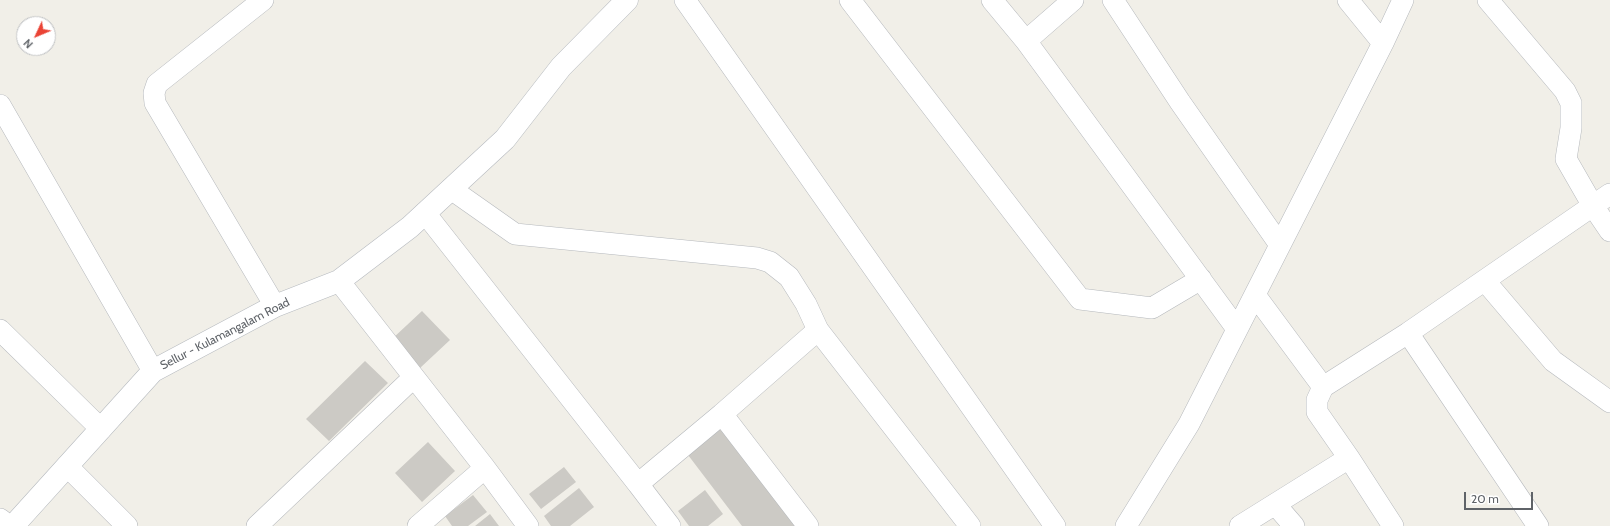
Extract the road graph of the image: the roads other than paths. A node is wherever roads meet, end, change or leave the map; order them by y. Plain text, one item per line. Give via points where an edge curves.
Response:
1 (263, 0) edge
2 (627, 0) edge
3 (684, 0) edge
4 (850, 0) edge
5 (992, 0) edge
6 (1073, 0) edge
7 (1112, 0) edge
8 (1348, 0) edge
9 (1403, 0) edge
10 (1488, 0) edge
11 (1026, 41) junction
12 (1383, 44) junction
13 (0, 105) edge
14 (451, 188) junction
15 (1610, 194) edge
16 (1593, 206) junction
17 (425, 213) junction
18 (1610, 231) edge
19 (1280, 245) junction
20 (1201, 279) junction
21 (340, 281) junction
22 (1485, 281) junction
23 (1254, 295) junction
24 (275, 306) junction
25 (1237, 329) junction
26 (0, 330) edge
27 (818, 330) junction
28 (1408, 333) junction
29 (153, 371) junction
30 (414, 376) junction
31 (1323, 387) junction
32 (1610, 402) edge
33 (722, 414) junction
34 (101, 429) junction
35 (1349, 458) junction
36 (67, 466) junction
37 (485, 468) junction
38 (638, 484) junction
39 (1275, 504) junction
40 (0, 519) edge
41 (9, 526) edge
42 (13, 526) edge
43 (127, 526) edge
44 (257, 526) edge
45 (418, 526) edge
46 (528, 526) edge
47 (670, 526) edge
48 (808, 526) edge
49 (970, 526) edge
50 (1055, 526) edge
51 (1126, 526) edge
52 (1240, 526) edge
53 (1294, 526) edge
54 (1393, 526) edge
55 (1538, 526) edge

1 - 24 street via 157,84 154,93 155,103
2 - 14 main road, Sellur - Kulamangalam Road via 561,67 505,139
3 - 50 street
4 - 20 street via 1080,299 1152,308
5 - 11 street
6 - 11 street
7 - 19 street
8 - 12 street
9 - 12 street
10 - 16 street via 1565,91 1571,103 1571,128 1566,159
11 - 20 street
12 - 19 street
13 - 29 street
14 - 17 main road, Sellur - Kulamangalam Road
14 - 27 street via 515,234 757,258 770,262 789,277
15 - 16 street
16 - 18 street
16 - 22 street
17 - 21 main road, Sellur - Kulamangalam Road
17 - 38 street
19 - 23 street
20 - 25 street
21 - 24 main road, Sellur - Kulamangalam Road
21 - 30 street
22 - 28 street
22 - 32 street via 1553,361
23 - 25 street
23 - 31 street
24 - 29 main road, Sellur - Kulamangalam Road
25 - 51 street via 1189,424
26 - 34 street
27 - 33 street
27 - 49 street
28 - 31 street
28 - 55 street
29 - 34 main road, Sellur - Kulamangalam Road
30 - 37 street
30 - 44 street
31 - 35 street via 1317,400 1317,412
33 - 38 street
33 - 48 street
34 - 36 main road, Sellur - Kulamangalam Road
35 - 39 street
35 - 54 street
36 - 42 main road, Sellur - Kulamangalam Road
36 - 43 street
37 - 45 street
37 - 46 street
38 - 47 street
39 - 52 street
39 - 53 street
40 - 41 street

